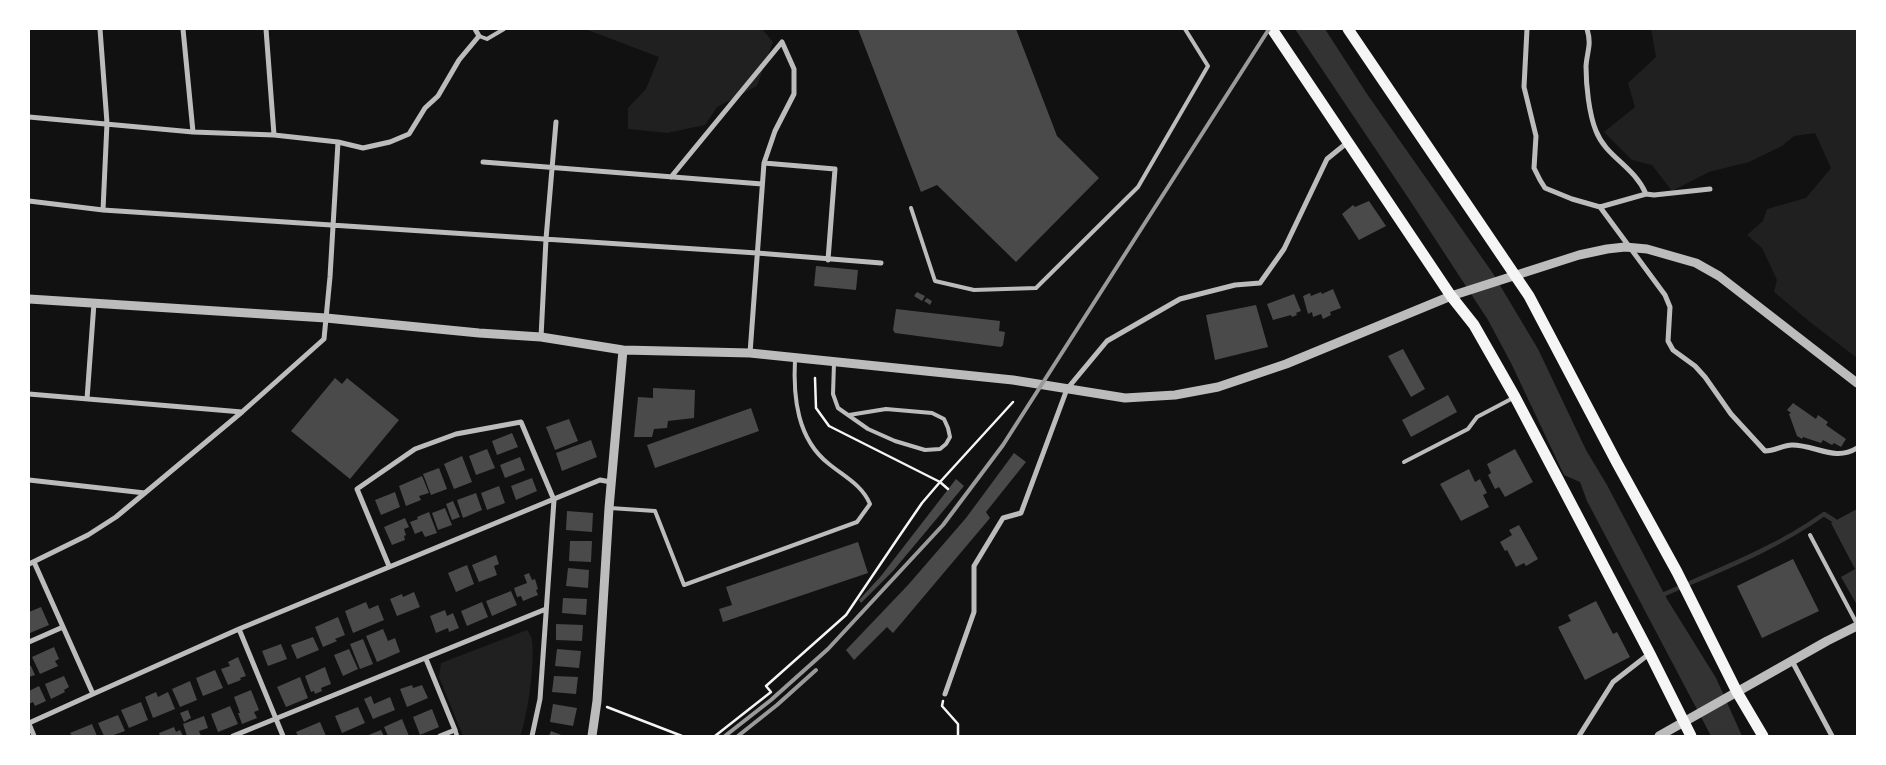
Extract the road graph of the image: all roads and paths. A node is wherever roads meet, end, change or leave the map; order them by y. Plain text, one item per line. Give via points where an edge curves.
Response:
1 (100, 29) edge
2 (183, 29) edge
3 (266, 29) edge
4 (476, 29) edge
5 (504, 29) edge
6 (1185, 29) edge
7 (1272, 29) edge
8 (1348, 29) edge
9 (1527, 29) edge
10 (1587, 29) edge
11 (479, 36) junction
12 (29, 117) edge
13 (556, 122) dead end
14 (107, 123) junction
15 (192, 132) junction
16 (274, 135) junction
17 (338, 142) junction
18 (1348, 142) junction
19 (483, 162) dead end
20 (764, 163) junction
21 (552, 168) junction
22 (671, 177) junction
23 (762, 184) junction
24 (1710, 189) dead end
25 (1646, 194) junction
26 (29, 201) edge
27 (1600, 207) junction
28 (911, 208) dead end
29 (103, 210) junction
30 (332, 224) junction
31 (546, 239) junction
32 (757, 253) junction
33 (828, 260) junction
34 (881, 264) dead end
35 (1515, 275) junction
36 (1451, 296) junction
37 (29, 299) edge
38 (94, 303) junction
39 (326, 318) junction
40 (541, 336) junction
41 (623, 350) junction
42 (750, 353) junction
43 (795, 359) junction
44 (834, 363) junction
45 (815, 378) dead end
46 (1857, 383) edge
47 (1067, 389) junction
48 (29, 394) edge
49 (1515, 397) junction
50 (87, 399) junction
51 (1013, 402) dead end
52 (242, 412) junction
53 (849, 415) junction
54 (1857, 448) edge
55 (1404, 462) dead end
56 (29, 480) edge
57 (612, 482) junction
58 (940, 482) junction
59 (948, 489) dead end
60 (145, 493) junction
61 (554, 500) junction
62 (610, 508) junction
63 (1810, 535) dead end
64 (31, 563) edge
65 (389, 566) junction
66 (546, 610) junction
67 (1857, 625) edge
68 (62, 627) junction
69 (239, 629) junction
70 (29, 642) edge
71 (1650, 654) junction
72 (426, 659) junction
73 (1792, 661) junction
74 (1737, 692) junction
75 (93, 694) junction
76 (945, 694) joint
77 (597, 701) junction
78 (276, 719) junction
79 (1683, 722) junction
80 (29, 723) edge
81 (455, 730) junction
82 (34, 736) edge
83 (233, 736) edge
84 (283, 736) edge
85 (440, 736) edge
86 (457, 736) edge
87 (532, 736) edge
88 (592, 736) edge
89 (682, 736) edge
90 (715, 736) edge
91 (958, 736) edge
92 (1579, 736) edge
93 (1660, 736) edge
94 (1691, 736) edge
95 (1763, 736) edge
96 (1832, 736) edge

1 - 14 street
2 - 15 street
3 - 16 street
4 - 11 street
5 - 11 lane via 487,39
6 - 28 lane via 1208,66 1138,186 1036,288 974,290 935,280
7 - 18 main road
8 - 35 main road
9 - 27 street via 1524,87 1536,136 1534,168 1545,188
10 - 25 street via 1591,41 1586,72 1592,121 1612,155 1641,182
11 - 17 street via 409,134 362,148
12 - 14 street
13 - 21 street
14 - 15 street
14 - 29 street
15 - 16 street
16 - 17 street
17 - 30 street
18 - 36 main road
18 - 47 street via 1327,159 1284,250 1260,284 1235,285 1180,299 1108,340
19 - 21 street
20 - 22 street via 775,131 794,94 794,69 782,42
20 - 23 street
20 - 33 street via 835,169
21 - 22 street
21 - 31 street
22 - 23 street
23 - 32 street
24 - 25 street
25 - 27 street
26 - 29 street
27 - 54 street via 1665,295 1670,307 1668,341 1672,350 1695,366 1731,414 1765,451 1790,445 1840,455
29 - 30 street
30 - 31 street
30 - 39 street
31 - 32 street
31 - 40 street
32 - 33 street
32 - 42 street
33 - 34 street
35 - 36 street
35 - 46 street via 1579,255 1625,247 1647,249 1696,263 1739,290
35 - 74 main road via 1677,572
36 - 47 street via 1286,364 1218,387 1175,395 1125,398
36 - 49 main road via 1474,325
37 - 38 street
38 - 39 street
38 - 50 street
39 - 40 street
39 - 52 street via 324,339
40 - 41 street
41 - 42 street
41 - 57 street
42 - 43 street
43 - 44 street
43 - 62 lane via 796,405 814,451 865,493 870,504 857,522 684,585 655,511
44 - 47 street via 1013,380
44 - 53 lane via 834,402
45 - 58 path via 816,408 829,426
47 - 76 street via 1021,513 1002,518 974,566 974,612
48 - 50 street
49 - 55 lane via 1477,417 1468,429
49 - 71 main road
50 - 52 street
51 - 58 path
52 - 60 street
53 - 53 lane via 886,408 932,413 944,419 950,437 940,449 925,450 868,430
56 - 60 street
57 - 61 street via 600,480
57 - 62 street
58 - 59 path
58 - 90 path via 846,615 766,686 771,692
60 - 64 street via 88,535
61 - 65 street
61 - 65 street via 521,422 456,434 416,449 357,489
61 - 66 street
62 - 77 street
63 - 67 lane
64 - 68 street
65 - 69 street
66 - 72 street
66 - 87 street via 540,699
67 - 73 street
68 - 70 street
68 - 75 street
69 - 75 street
69 - 78 street
71 - 79 main road
71 - 92 street via 1613,682
72 - 78 street
72 - 81 street
73 - 74 street
73 - 96 street
74 - 79 street
74 - 95 main road
75 - 80 street
76 - 91 path via 942,706 958,724
77 - 88 street
77 - 89 path
78 - 83 street
78 - 84 street
79 - 93 street
79 - 94 main road
80 - 82 street
81 - 85 street
81 - 86 street

